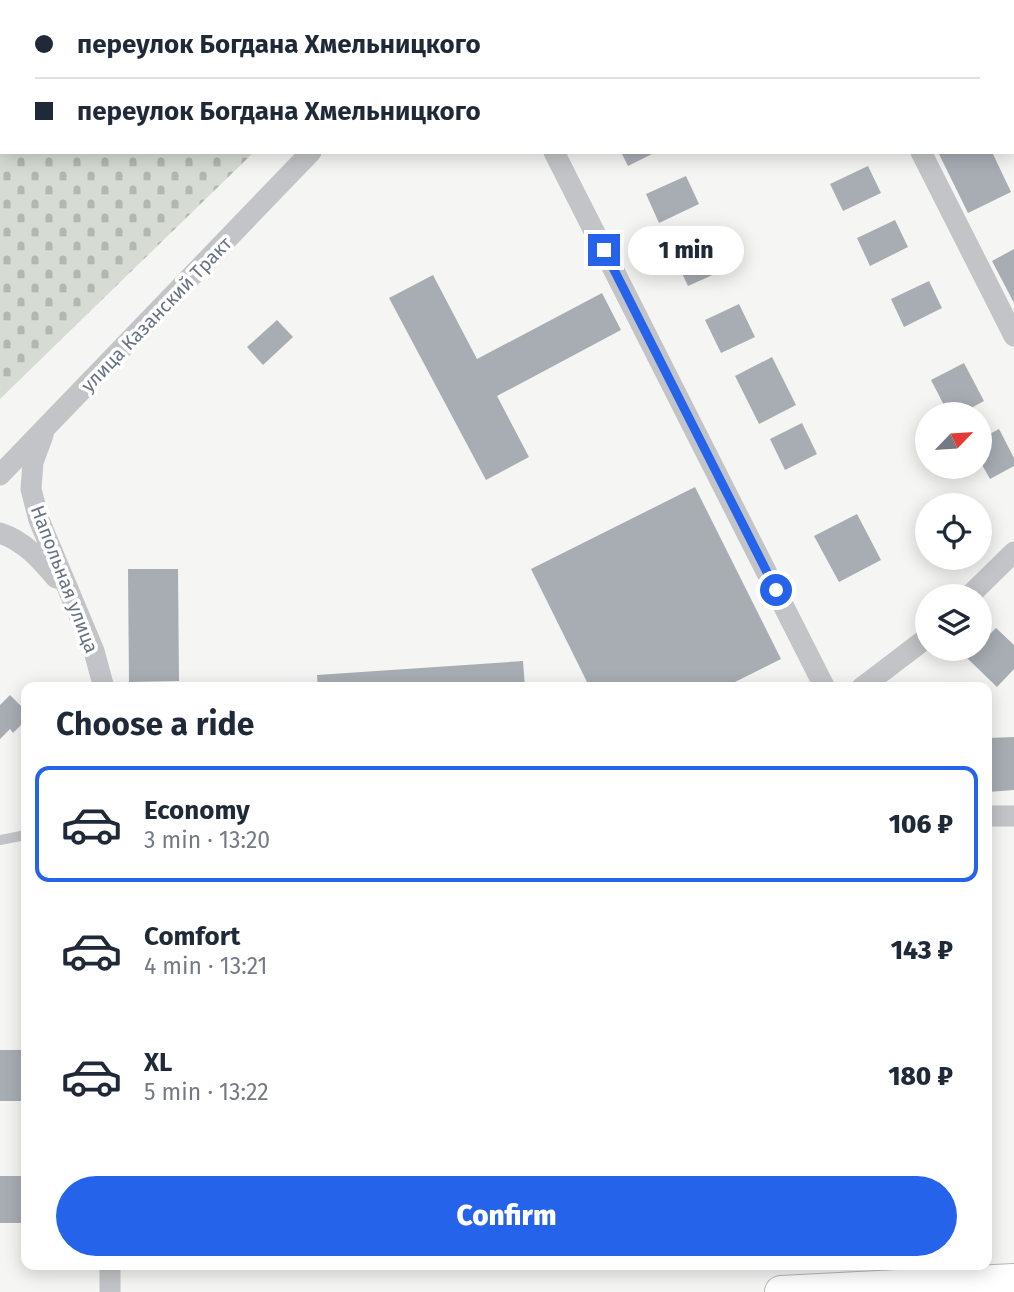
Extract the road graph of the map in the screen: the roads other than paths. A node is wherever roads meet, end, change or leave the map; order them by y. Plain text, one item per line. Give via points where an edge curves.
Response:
1 (308, 154) edge
2 (555, 154) edge
3 (922, 154) edge
4 (1014, 336) edge
5 (45, 430) junction
6 (0, 475) edge
7 (0, 533) edge
8 (1014, 552) edge
9 (981, 584) edge
10 (68, 593) junction
11 (915, 647) edge
12 (102, 682) edge
13 (822, 682) edge
14 (869, 682) edge
15 (992, 816) edge
16 (1014, 816) edge
17 (21, 836) edge
18 (0, 840) edge
19 (110, 1270) edge
20 (861, 1276) edge
21 (1014, 1280) edge
22 (110, 1292) edge
23 (782, 1292) edge

1 - 5 street, улица Казанский Тракт
2 - 13 street
3 - 4 street
5 - 6 street, улица Казанский Тракт
5 - 10 street, Напольная улица via 33,462 31,489
7 - 10 street via 36,555
8 - 9 street
10 - 12 street, Напольная улица
11 - 14 street
15 - 16 street
17 - 18 lane
19 - 22 street
20 - 21 street
20 - 23 street

